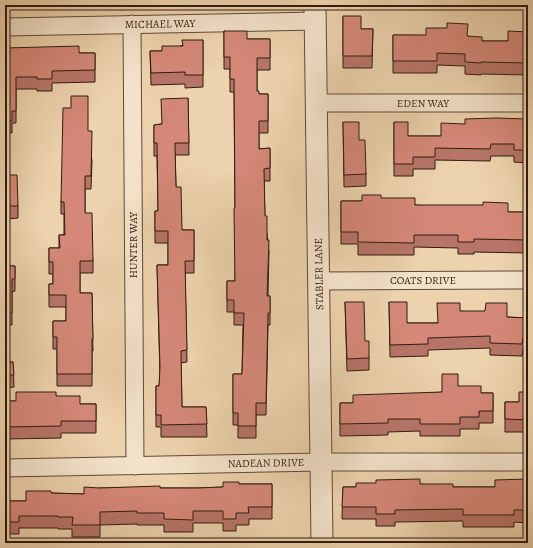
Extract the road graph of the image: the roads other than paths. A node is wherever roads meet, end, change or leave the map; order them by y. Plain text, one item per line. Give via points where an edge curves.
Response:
1 (315, 13) edge
2 (132, 24) junction
3 (5, 27) edge
4 (317, 103) junction
5 (528, 103) edge
6 (528, 280) edge
7 (319, 281) junction
8 (322, 462) junction
9 (528, 462) edge
10 (135, 466) junction
11 (5, 468) edge
12 (322, 543) edge

1 - 2 street, MICHAEL WAY
1 - 4 street, STABLER LANE
2 - 3 street, MICHAEL WAY
2 - 10 street, HUNTER WAY
4 - 5 street, EDEN WAY
4 - 7 street, STABLER LANE
6 - 7 street, COATS DRIVE
7 - 8 street, STABLER LANE
8 - 9 street, NADEAN DRIVE
8 - 10 street, NADEAN DRIVE
8 - 12 street, STABLER LANE
10 - 11 street, NADEAN DRIVE

